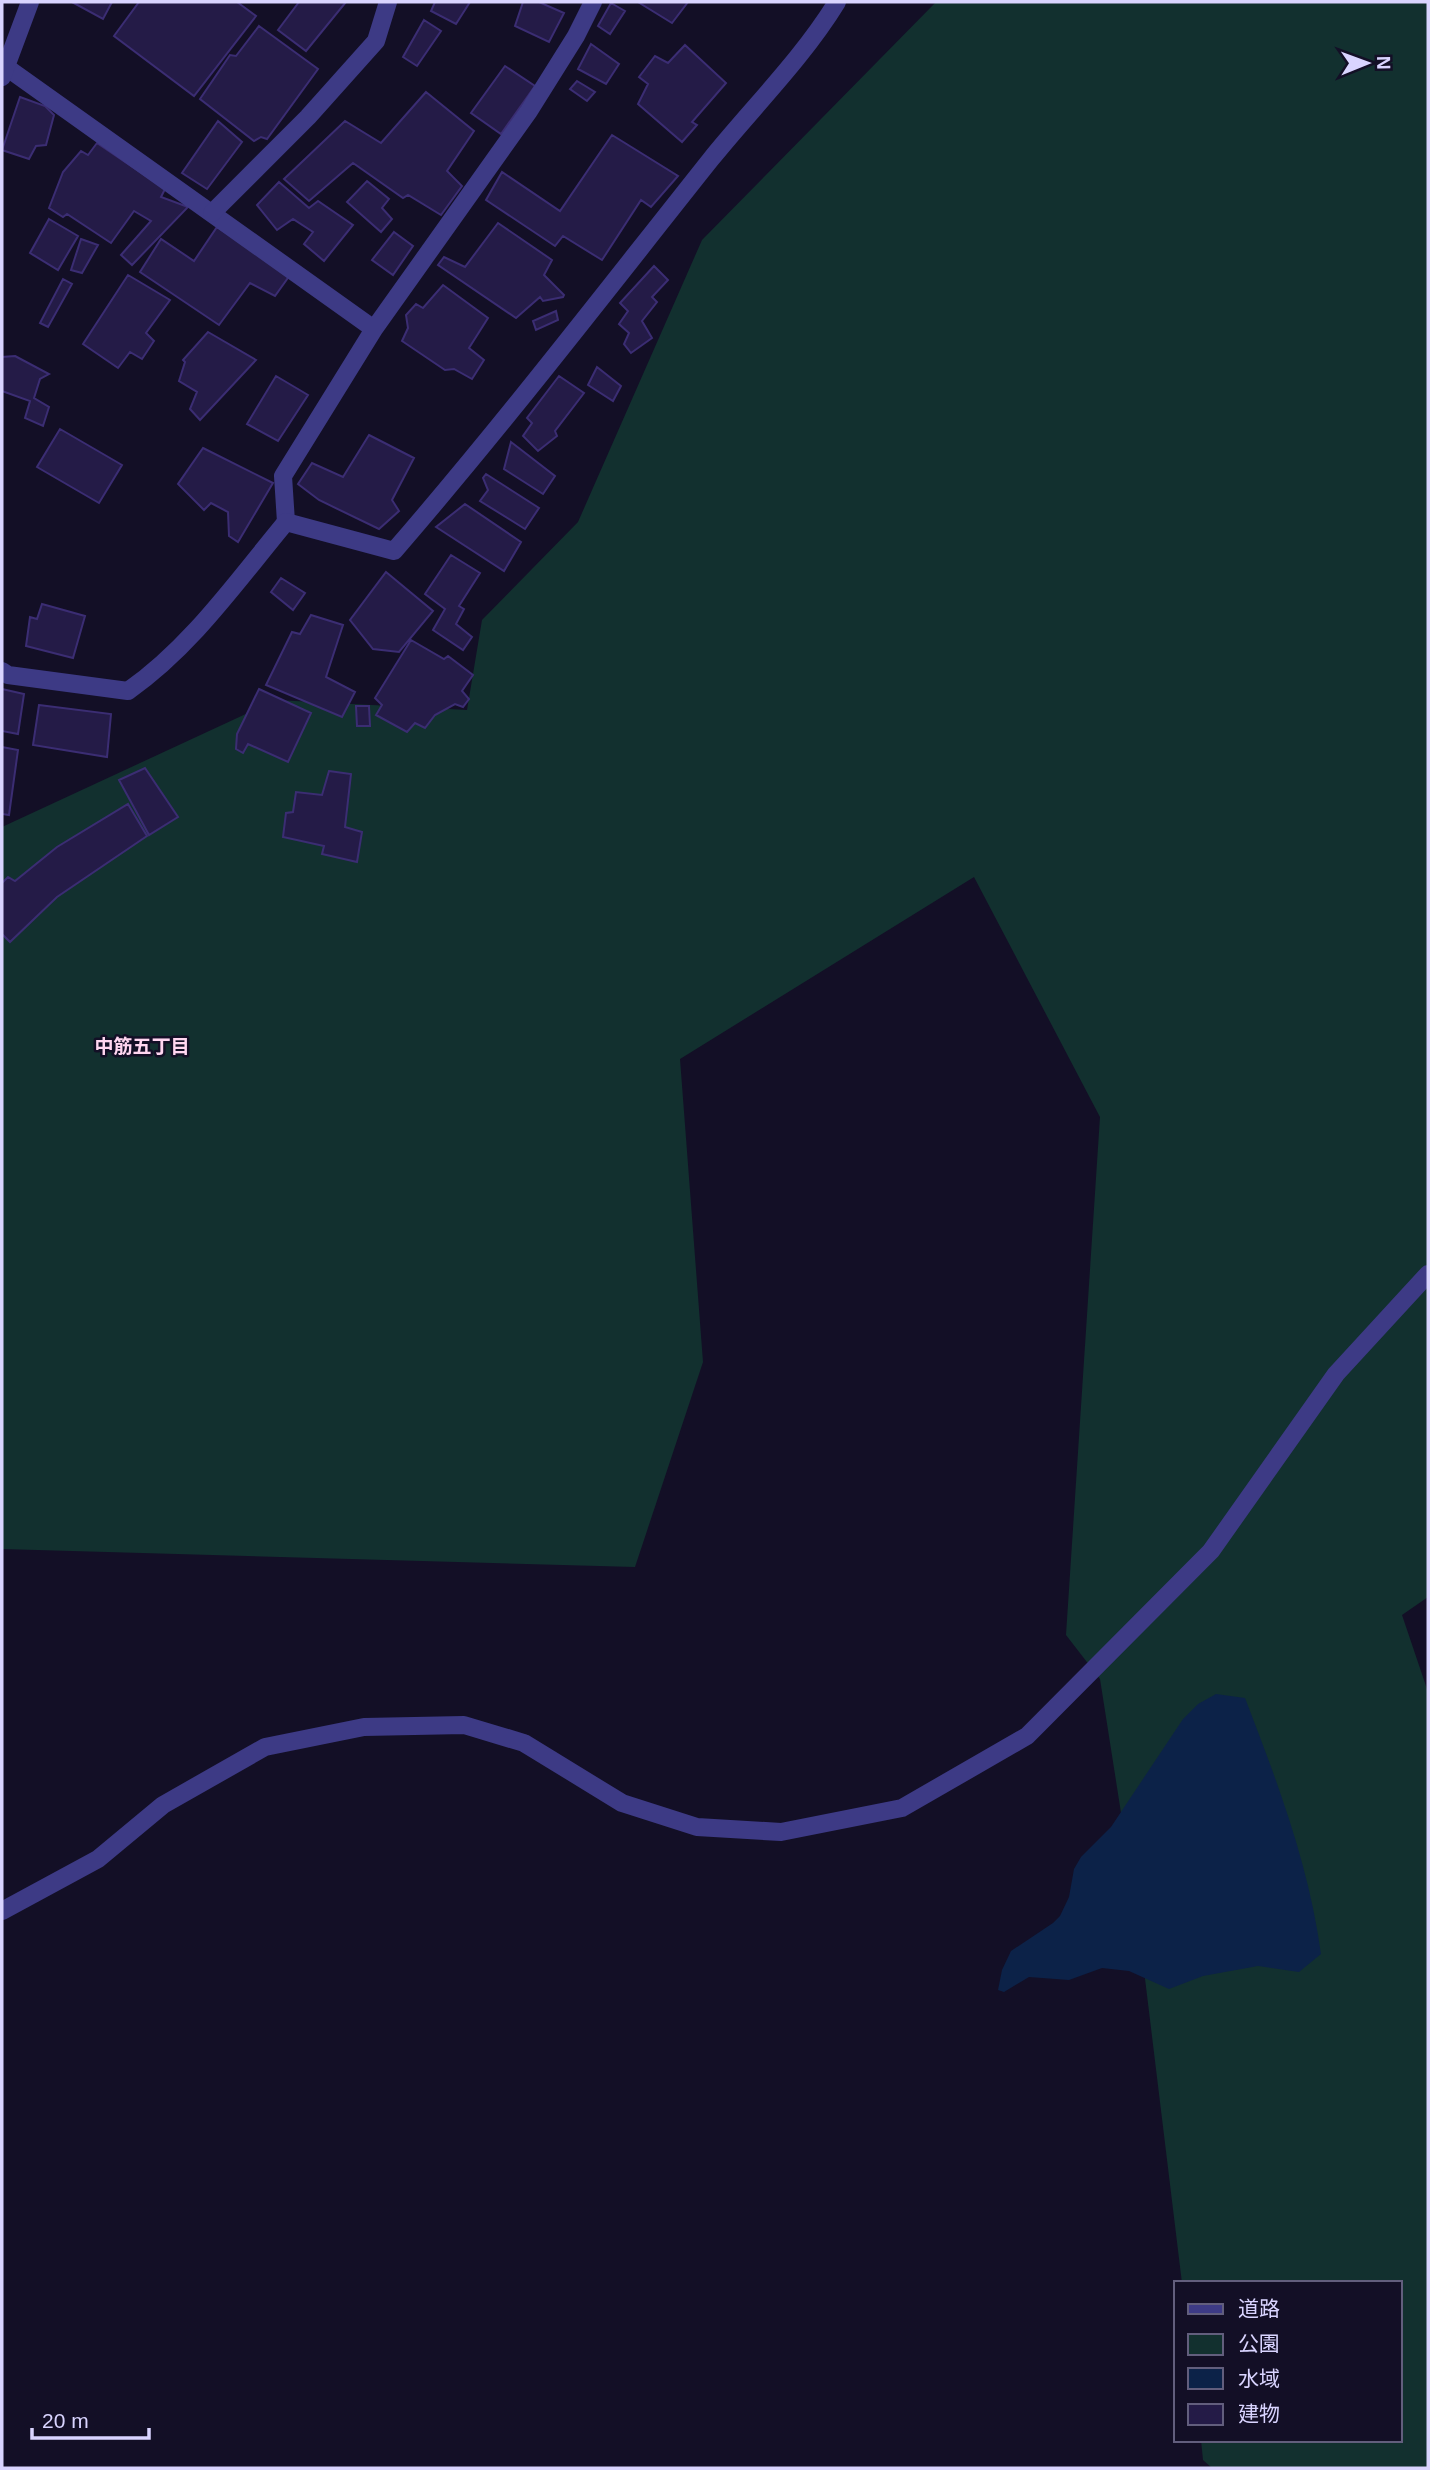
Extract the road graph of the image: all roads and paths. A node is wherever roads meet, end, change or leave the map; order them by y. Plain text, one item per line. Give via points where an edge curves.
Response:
1 (30, 2) edge
2 (388, 2) edge
3 (593, 2) edge
4 (837, 2) edge
5 (4, 72) edge
6 (212, 213) junction
7 (374, 329) junction
8 (286, 522) junction
9 (2, 671) edge
10 (1428, 1274) edge
11 (2, 1911) edge

1 - 5 street
2 - 6 street via 376,41
3 - 7 street via 529,111
4 - 8 street via 818,33 394,551
5 - 6 street
6 - 7 street
7 - 8 street via 283,476
8 - 9 street via 194,632 128,691
10 - 11 street via 1336,1374 1211,1551 1027,1736 902,1808 781,1832 696,1827 622,1803 524,1743 464,1725 364,1727 265,1747 163,1805 98,1859

